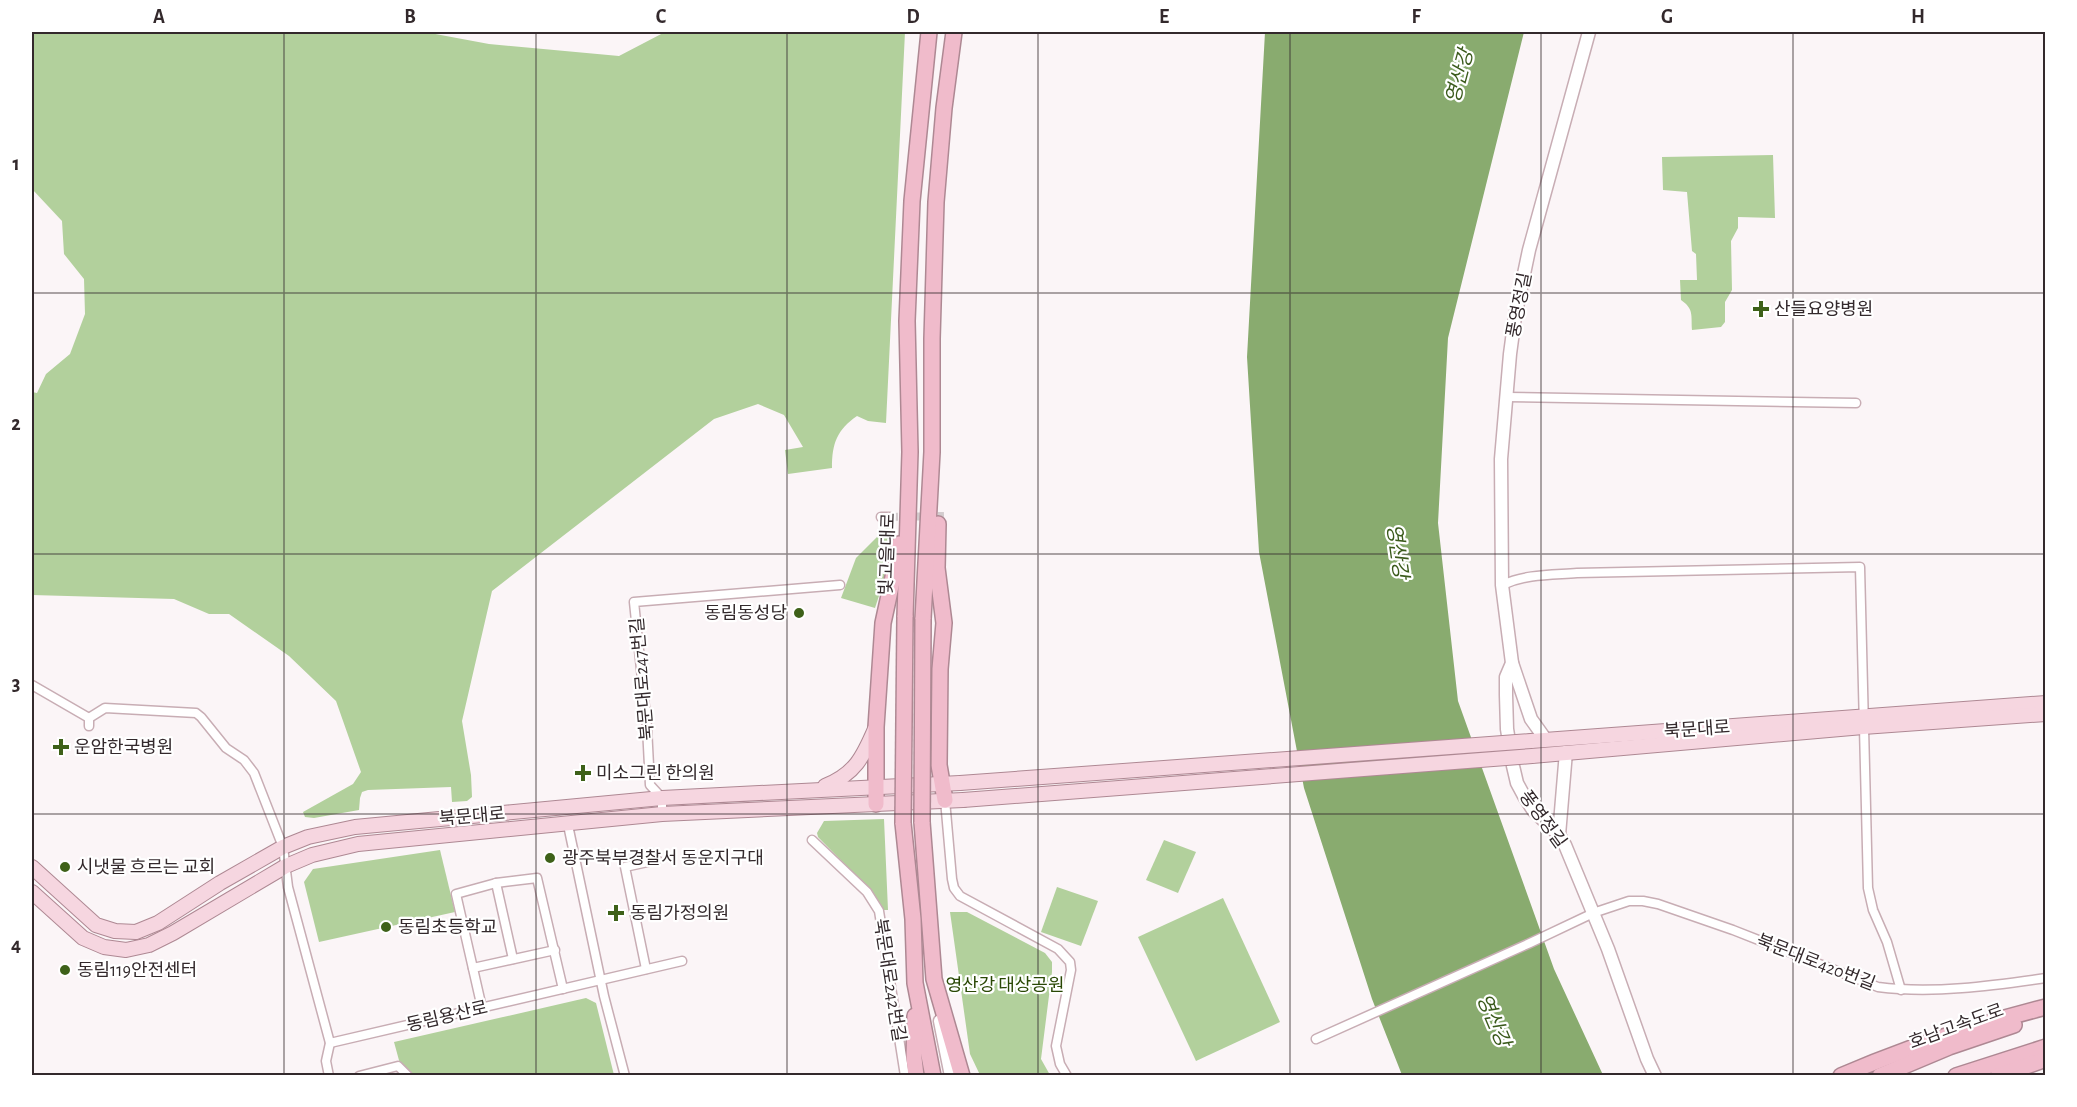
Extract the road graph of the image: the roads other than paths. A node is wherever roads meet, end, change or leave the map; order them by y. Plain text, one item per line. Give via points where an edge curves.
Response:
1 (929, 32) edge
2 (954, 32) edge
3 (1589, 32) edge
4 (1506, 397) junction
5 (1856, 403) dead end
6 (910, 452) junction
7 (932, 452) junction
8 (840, 585) dead end
9 (1502, 585) junction
10 (1512, 663) junction
11 (32, 685) edge
12 (2046, 703) edge
13 (2046, 714) edge
14 (1863, 722) junction
15 (876, 727) junction
16 (1546, 740) junction
17 (1566, 752) junction
18 (942, 783) junction
19 (876, 787) junction
20 (819, 789) junction
21 (662, 798) junction
22 (945, 801) junction
23 (876, 804) junction
24 (662, 814) junction
25 (568, 825) junction
26 (1559, 835) junction
27 (812, 840) dead end
28 (283, 847) junction
29 (657, 860) dead end
30 (286, 866) junction
31 (32, 867) edge
32 (496, 883) junction
33 (32, 892) edge
34 (1590, 914) junction
35 (555, 950) junction
36 (513, 959) junction
37 (682, 961) dead end
38 (473, 968) junction
39 (646, 969) junction
40 (2046, 978) edge
41 (934, 979) junction
42 (601, 980) junction
43 (915, 983) junction
44 (563, 989) junction
45 (1901, 990) junction
46 (2046, 1007) edge
47 (482, 1008) junction
48 (2046, 1016) edge
49 (1316, 1039) dead end
50 (330, 1043) junction
51 (2046, 1047) edge
52 (2046, 1059) edge
53 (374, 1074) edge
54 (329, 1076) edge
55 (360, 1076) edge
56 (408, 1076) edge
57 (625, 1076) edge
58 (904, 1076) edge
59 (916, 1076) edge
60 (933, 1076) edge
61 (951, 1076) edge
62 (962, 1076) edge
63 (1067, 1076) edge
64 (1655, 1076) edge
65 (1841, 1076) edge
66 (1880, 1076) edge
67 (1956, 1076) edge
68 (1998, 1076) edge

1 - 6 highway, 빛고을대로 via 912,201 907,321
2 - 7 highway via 936,202
3 - 4 street, 풍영정길 via 1529,250 1512,337
4 - 5 street
4 - 9 street, 풍영정길 via 1501,459
6 - 15 highway via 900,505 898,554 883,623
6 - 43 highway, 빛고을대로, bridge via 903,823
7 - 18 highway via 938,508 937,568 944,623 939,714
7 - 41 highway, bridge via 923,619 922,822
8 - 21 street, 북문대로247번길 via 634,602 650,785
9 - 10 street, 풍영정길
9 - 14 street via 1533,576 1577,573 1860,567
10 - 16 street via 1531,719
10 - 26 street, 풍영정길 via 1506,677 1506,695 1514,774 1533,810
11 - 28 street via 89,722 105,708 196,713 254,773
12 - 14 main road, 북문대로
13 - 14 main road, 북문대로
14 - 16 main road, 북문대로
14 - 17 main road, 북문대로
14 - 45 street via 1870,900
15 - 19 highway
15 - 20 main road via 858,764 840,780
16 - 18 main road, 북문대로, bridge
17 - 22 main road, 북문대로, bridge
17 - 26 street
18 - 19 main road, 북문대로
18 - 22 highway
19 - 20 main road, 북문대로
19 - 23 highway
20 - 21 main road, 북문대로
21 - 24 street, 북문대로247번길
21 - 28 main road, 북문대로 via 355,827
22 - 23 main road, 북문대로
22 - 63 street via 952,879 960,896 1058,949 1070,962 1056,1046
23 - 24 main road, 북문대로
24 - 25 main road, 북문대로
25 - 30 main road, 북문대로 via 358,844
25 - 42 street
26 - 34 street, 풍영정길
27 - 58 street, 북문대로242번길 via 867,892 879,912
28 - 30 street
28 - 31 main road, 북문대로 via 158,923 136,932 96,925
29 - 39 street via 625,867
30 - 33 main road, 북문대로 via 173,933 149,945 126,950 104,947 83,938
30 - 50 street via 288,887
32 - 35 street via 537,878
32 - 36 street
32 - 38 street via 456,894
34 - 45 street, 북문대로420번길 via 1629,901 1658,904 1878,987
34 - 49 street, 북문대로420번길
34 - 64 street, 풍영정길
35 - 36 street
35 - 44 street
36 - 38 street
37 - 39 street
38 - 47 street
39 - 42 street
40 - 45 street, 북문대로420번길
41 - 61 street
41 - 62 highway
42 - 44 street, 동림용산로
42 - 57 street
43 - 59 highway
43 - 60 highway, 빛고을대로
44 - 47 street, 동림용산로
46 - 65 highway via 1930,1040
47 - 50 street, 동림용산로
48 - 66 highway, 호남고속도로 via 1949,1047
50 - 54 street via 326,1061
51 - 67 highway
52 - 68 highway
53 - 55 street
53 - 56 street via 398,1066

